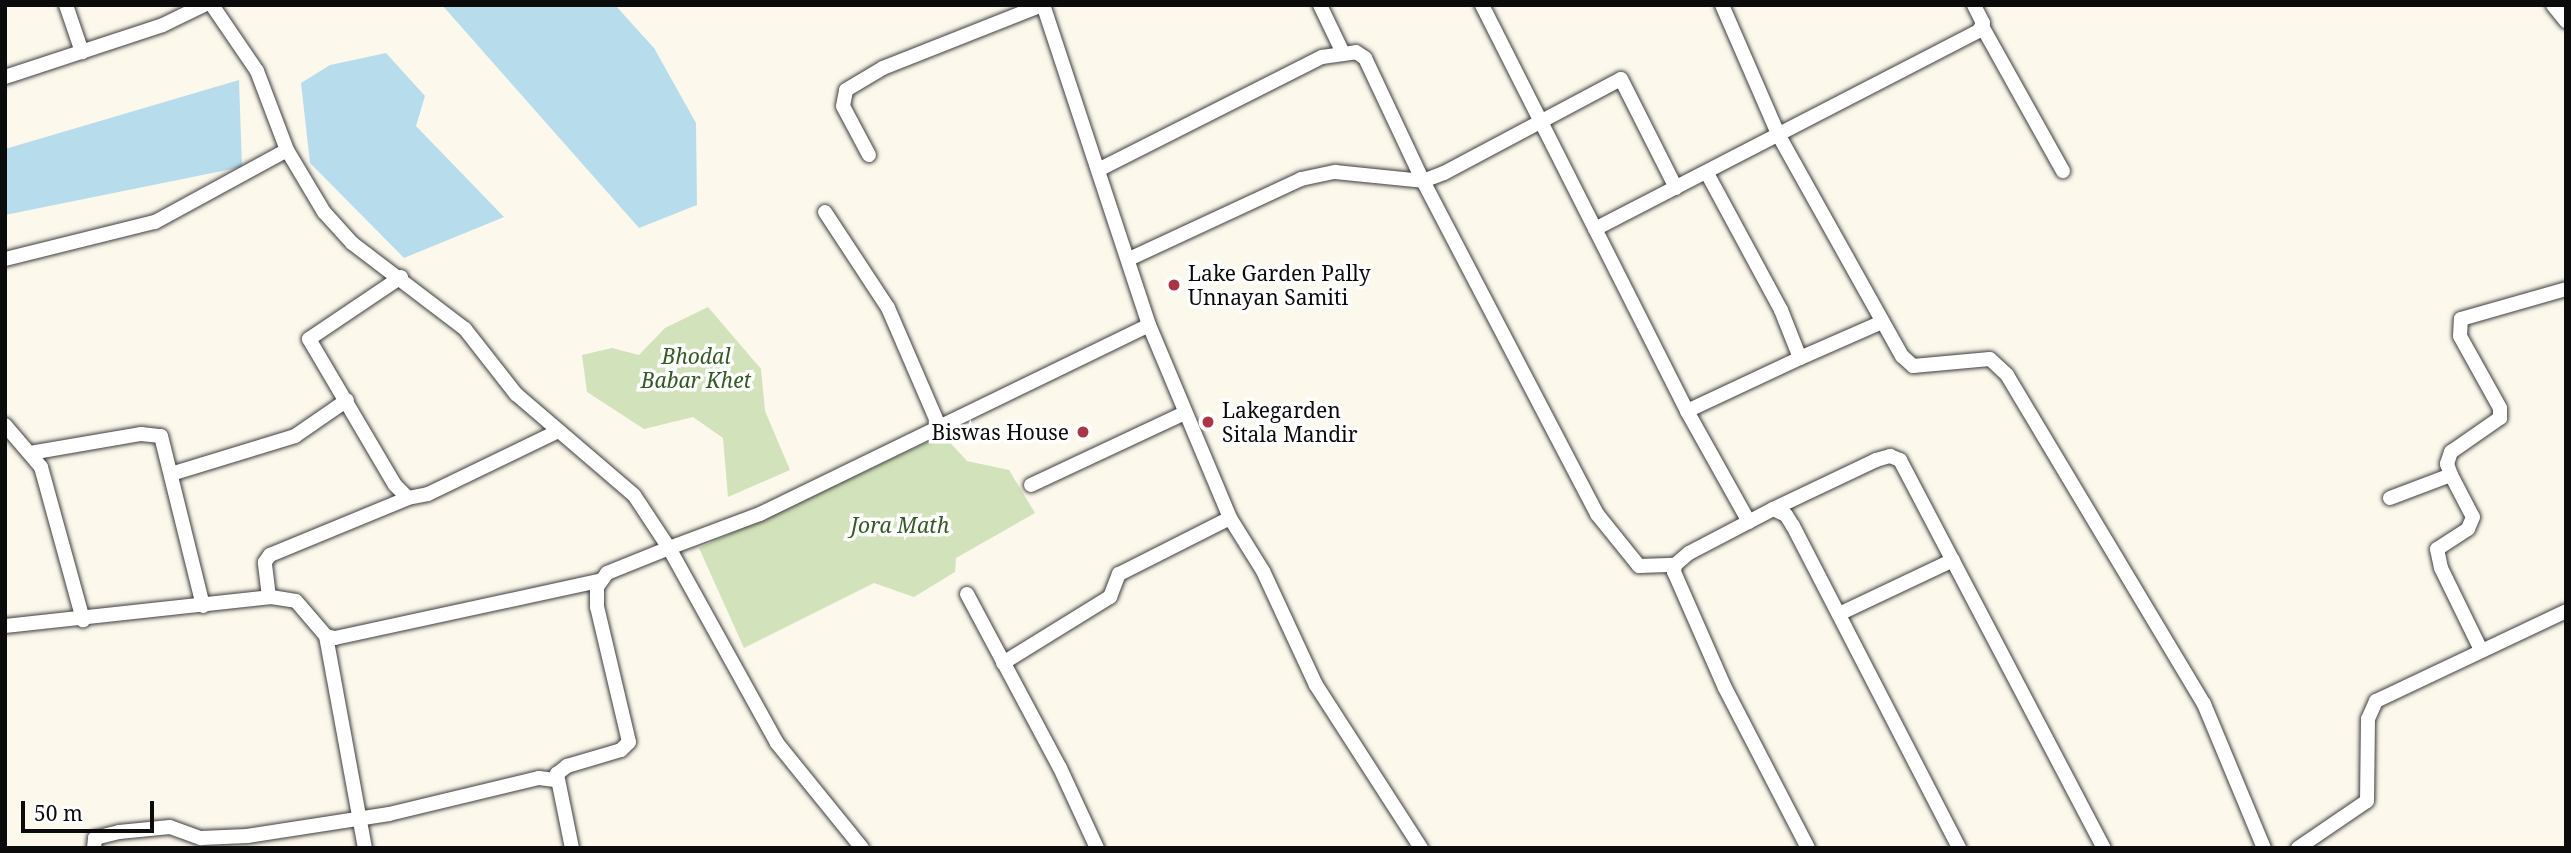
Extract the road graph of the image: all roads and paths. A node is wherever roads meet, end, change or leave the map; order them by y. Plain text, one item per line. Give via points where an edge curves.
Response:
1 (66, 5) edge
2 (204, 5) edge
3 (212, 5) edge
4 (1042, 5) edge
5 (1320, 5) edge
6 (1482, 5) edge
7 (1722, 5) edge
8 (1974, 5) edge
9 (2553, 5) edge
10 (2566, 21) edge
11 (1983, 28) junction
12 (1342, 51) junction
13 (82, 52) junction
14 (5, 77) edge
15 (1542, 122) junction
16 (1779, 136) junction
17 (286, 150) junction
18 (869, 155) dead end
19 (1100, 169) junction
20 (2063, 171) dead end
21 (1707, 173) junction
22 (1423, 181) junction
23 (1676, 188) junction
24 (825, 212) dead end
25 (1595, 229) junction
26 (5, 259) edge
27 (1129, 259) junction
28 (401, 277) junction
29 (2566, 289) edge
30 (1882, 322) junction
31 (1149, 324) junction
32 (1800, 358) junction
33 (347, 400) junction
34 (1687, 411) junction
35 (1185, 413) junction
36 (5, 425) edge
37 (940, 428) junction
38 (556, 432) junction
39 (30, 453) junction
40 (171, 474) junction
41 (2451, 475) junction
42 (1031, 485) dead end
43 (408, 498) junction
44 (2390, 498) dead end
45 (1773, 509) junction
46 (1230, 518) junction
47 (1749, 522) junction
48 (669, 548) junction
49 (1953, 560) junction
50 (1675, 565) junction
51 (599, 581) junction
52 (967, 594) dead end
53 (269, 597) junction
54 (204, 606) junction
55 (2566, 611) edge
56 (1839, 614) junction
57 (83, 620) junction
58 (5, 626) edge
59 (326, 636) junction
60 (2481, 650) junction
61 (1003, 663) junction
62 (555, 780) junction
63 (361, 818) junction
64 (94, 848) edge
65 (365, 848) edge
66 (572, 848) edge
67 (862, 848) edge
68 (1097, 848) edge
69 (1422, 848) edge
70 (1808, 848) edge
71 (1959, 848) edge
72 (2104, 848) edge
73 (2264, 848) edge
74 (2298, 848) edge

1 - 13 street
2 - 13 street via 163,25
3 - 17 street via 257,71
4 - 18 street via 883,68 846,90 843,106
4 - 19 street
5 - 12 street
6 - 15 street
7 - 16 street
8 - 11 street
9 - 10 street
11 - 16 street
11 - 20 street
12 - 19 street
12 - 22 street via 1365,58
13 - 14 street
15 - 22 street
15 - 23 street via 1621,79
15 - 25 street
16 - 21 street
16 - 30 street
17 - 26 street via 155,222
17 - 28 street via 317,204 345,237
19 - 27 street
21 - 23 street
21 - 32 street via 1781,310
22 - 27 street via 1335,172 1301,179
22 - 50 street via 1597,514 1639,566
23 - 25 street
24 - 37 street via 888,308
25 - 34 street
27 - 31 street
28 - 33 street via 309,339
28 - 38 street via 465,329 516,394
29 - 41 street via 2461,318 2460,335 2500,408 2500,418 2451,452 2447,464
30 - 32 street
30 - 73 street via 1913,366 1982,358 1999,365 2007,375 2204,704
31 - 35 street
31 - 37 street
32 - 34 street
33 - 40 street via 295,436
33 - 43 street via 395,485
34 - 47 street
35 - 42 street
35 - 46 street
36 - 39 street
37 - 48 street via 760,513
38 - 43 street via 428,494
38 - 48 street via 634,495
39 - 40 street via 153,433 163,439
39 - 57 street via 41,467
40 - 54 street
41 - 44 street
41 - 60 street via 2473,517 2468,529 2437,549 2441,568
43 - 53 street via 270,555 265,562
45 - 47 street
45 - 49 street via 1890,456 1905,468
45 - 56 street via 1786,514
46 - 61 street via 1119,574 1110,597
46 - 69 street via 1263,571 1316,685
47 - 50 street
48 - 51 street via 607,573
48 - 67 street via 777,743
49 - 56 street
49 - 72 street
50 - 70 street via 1676,579 1725,688
51 - 59 street via 382,629
51 - 62 street via 597,607 629,742 621,750 567,766
52 - 61 street
53 - 54 street
53 - 59 street via 296,601
54 - 57 street
55 - 60 street
56 - 71 street
57 - 58 street
59 - 63 street
60 - 74 street via 2376,701 2368,719 2367,802
61 - 68 street
62 - 63 street via 539,778
62 - 66 street
63 - 64 street via 213,839 170,827 145,829 98,836
63 - 65 street

